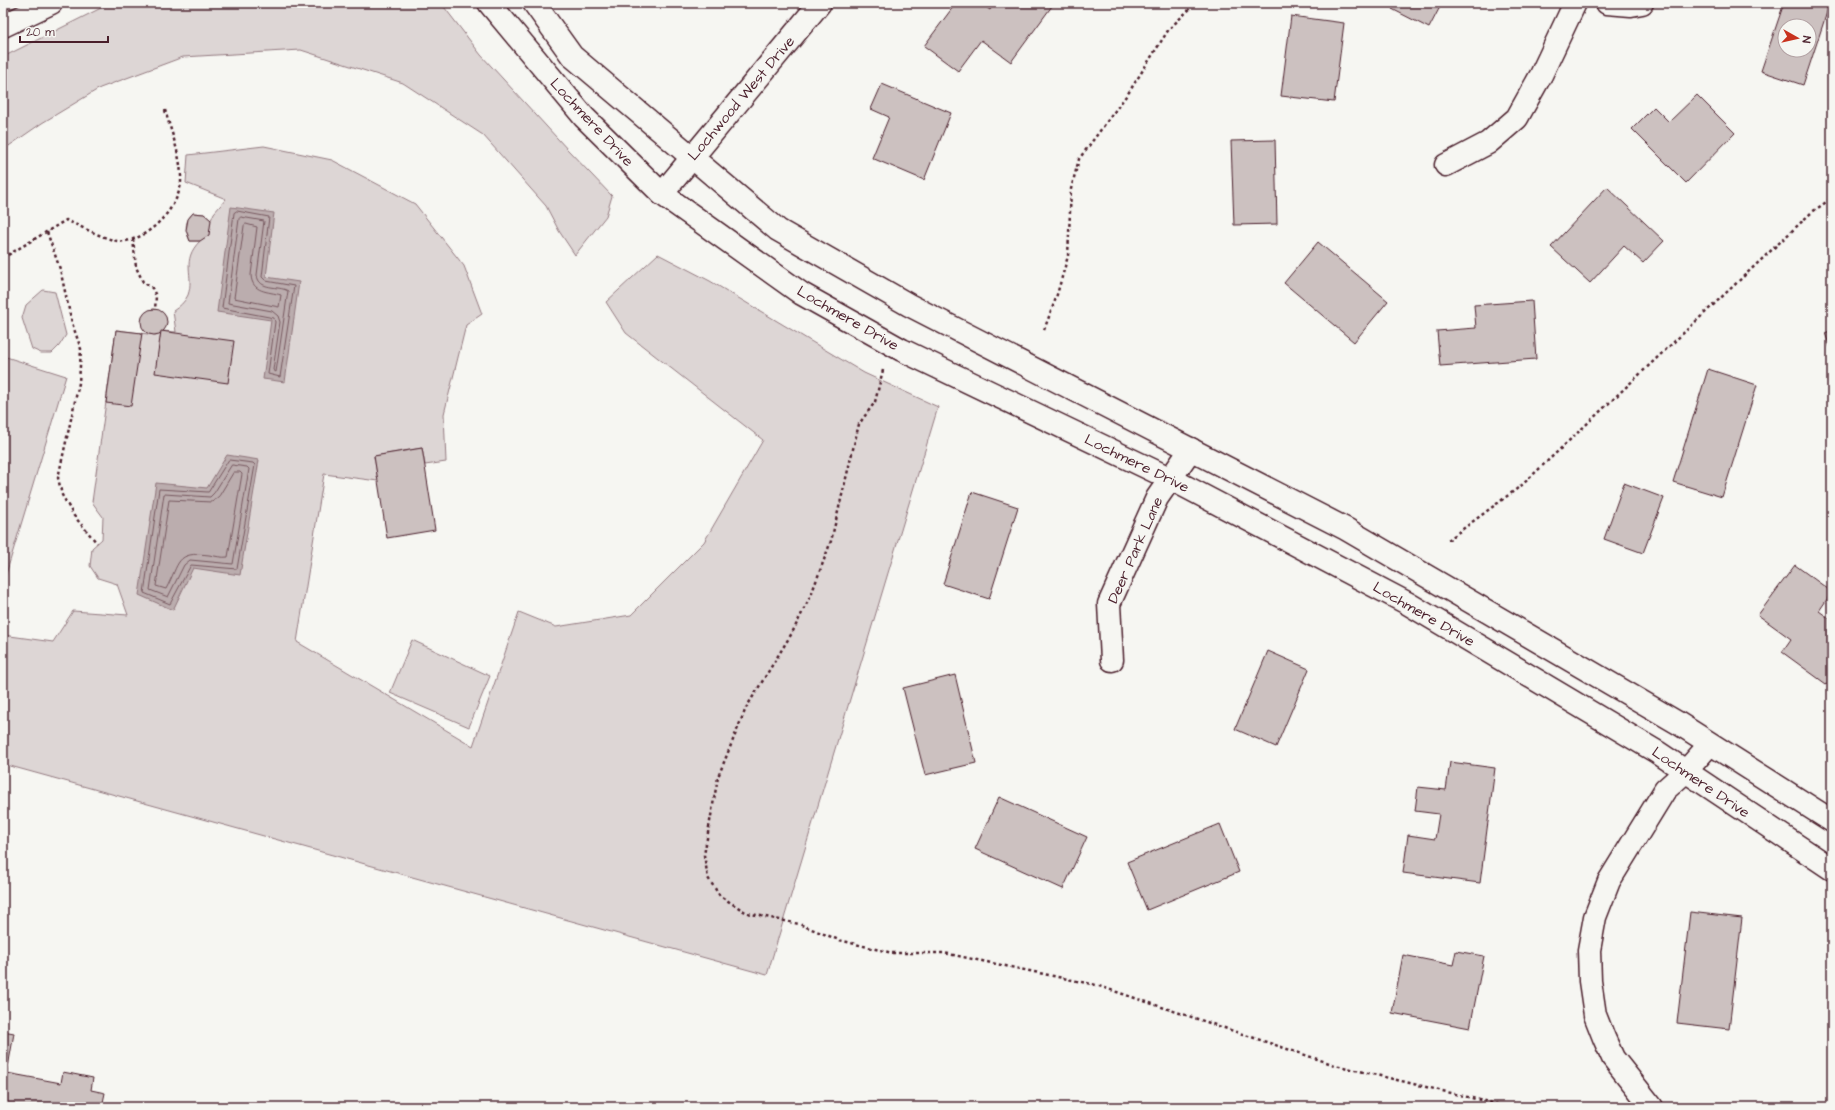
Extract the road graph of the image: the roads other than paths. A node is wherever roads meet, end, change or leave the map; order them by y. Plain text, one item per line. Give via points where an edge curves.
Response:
1 (51, 3) edge
2 (489, 3) edge
3 (534, 3) edge
4 (820, 3) edge
5 (1575, 3) edge
6 (1607, 3) edge
7 (1642, 3) edge
8 (3, 26) edge
9 (692, 158) junction
10 (1446, 165) dead end
11 (662, 194) junction
12 (1191, 449) junction
13 (1171, 479) junction
14 (1112, 660) dead end
15 (1710, 744) junction
16 (1686, 771) junction
17 (1832, 821) edge
18 (1832, 869) edge
19 (1652, 1107) edge

1 - 8 street
2 - 11 street, Lochmere Drive via 584,117
3 - 9 street, Lochmere Drive via 572,56
4 - 9 street, Lochwood West Drive
5 - 10 street via 1541,75 1517,118 1488,143
6 - 7 street
9 - 11 street, Lochwood West Drive
9 - 12 street, Lochmere Drive via 778,230 909,305
11 - 13 street, Lochmere Drive via 802,294 890,343
12 - 13 street, Deer Park Lane
12 - 15 street, Lochmere Drive via 1346,529 1678,722
13 - 14 street, Deer Park Lane via 1157,498 1109,604
13 - 16 street, Lochmere Drive via 1407,603
15 - 16 street
15 - 17 street, Lochmere Drive
16 - 18 street, Lochmere Drive
16 - 19 street via 1665,790 1609,881 1595,917 1589,950 1595,1015 1604,1038 1613,1058

